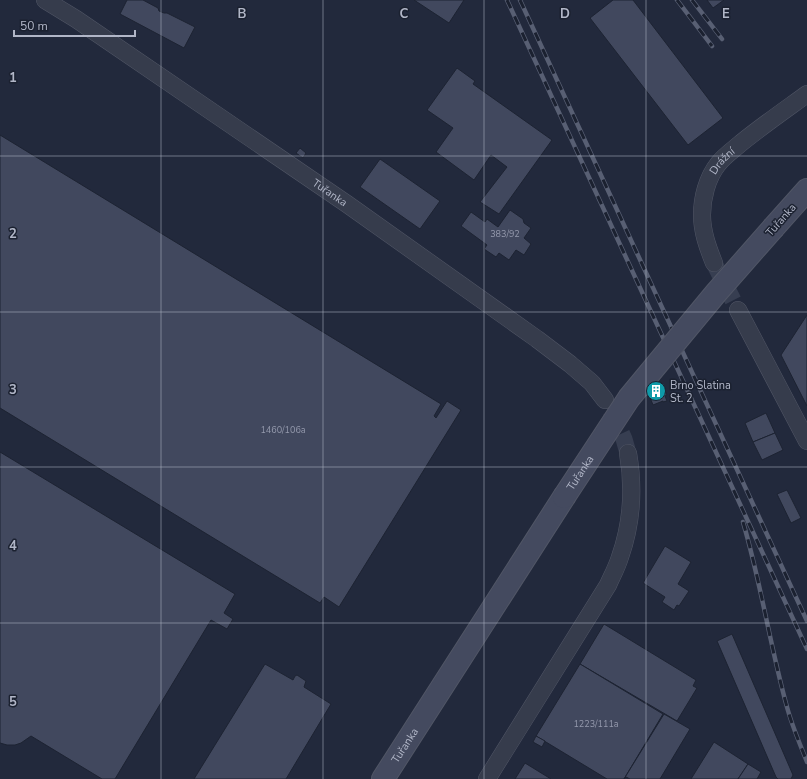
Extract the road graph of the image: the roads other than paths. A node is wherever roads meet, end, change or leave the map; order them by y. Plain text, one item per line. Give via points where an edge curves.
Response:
1 (45, 0) edge
2 (807, 94) edge
3 (807, 190) edge
4 (714, 263) tunnel mouth
5 (738, 310) tunnel mouth
6 (604, 400) tunnel mouth
7 (807, 441) edge
8 (628, 453) tunnel mouth
9 (383, 779) edge
10 (487, 779) edge

1 - 6 street, Tuřanka via 347,204 494,308 570,364 592,383
2 - 4 street, Drážní via 749,136 726,156 714,171 706,187 702,216 707,245
3 - 9 street, Tuřanka, bridge via 716,293 630,398
5 - 7 street
8 - 10 street via 632,495 629,526 620,558 608,585

